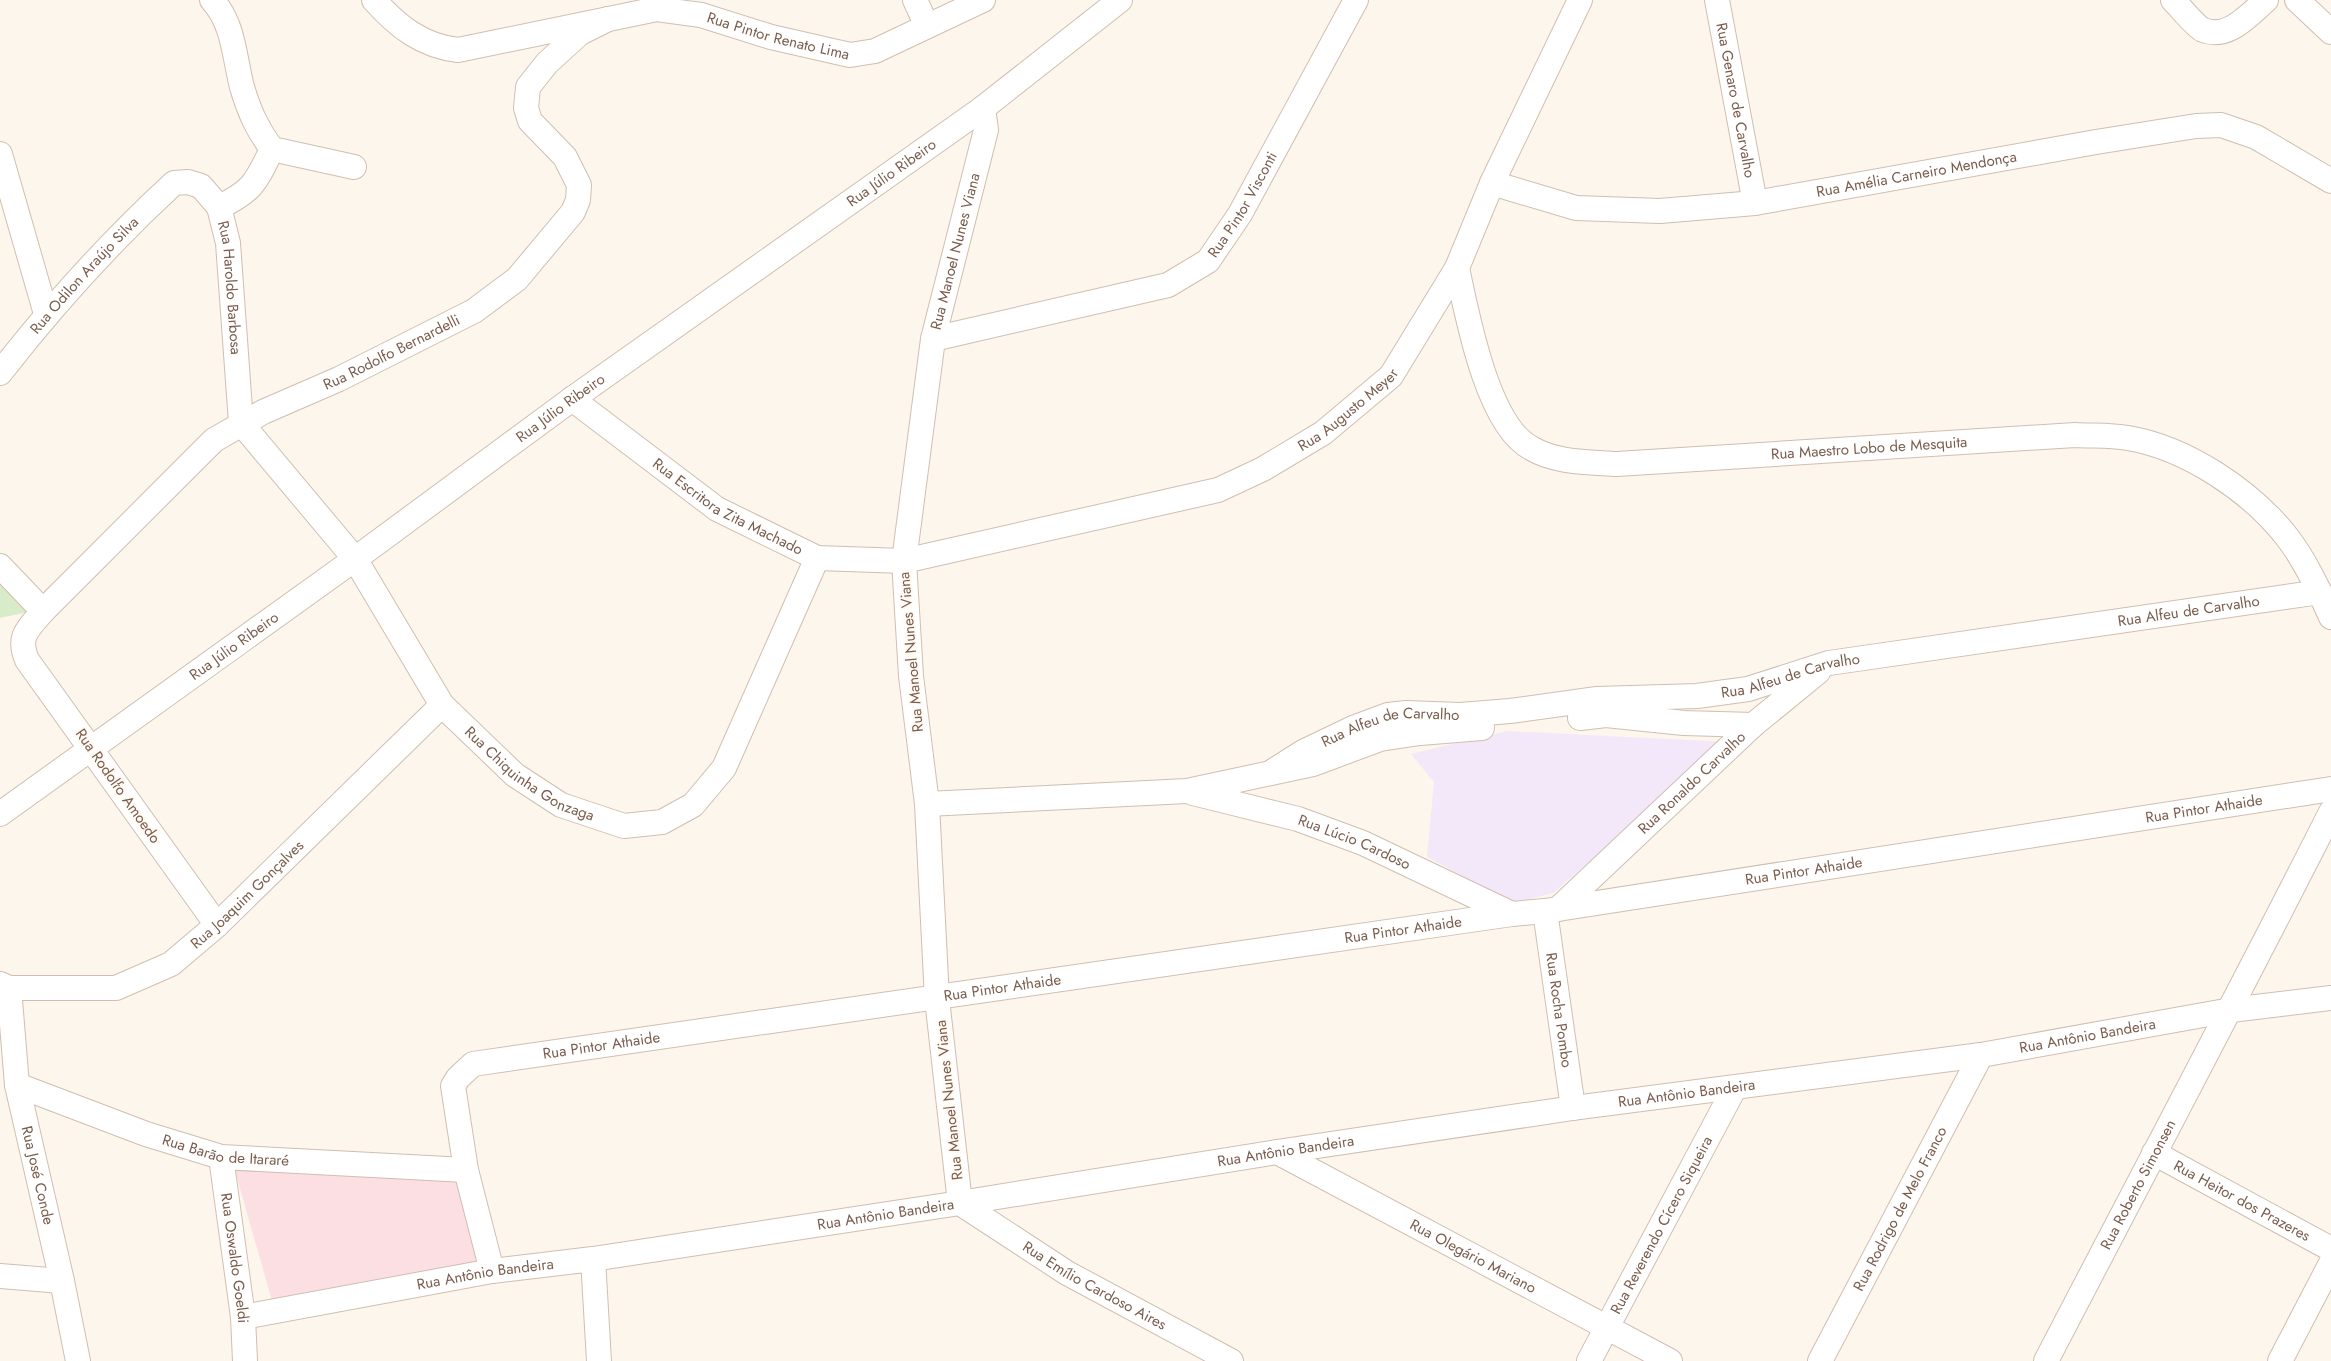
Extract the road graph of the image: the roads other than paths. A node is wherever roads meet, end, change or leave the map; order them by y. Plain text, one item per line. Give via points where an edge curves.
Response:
1 (212, 0) edge
2 (374, 0) edge
3 (914, 0) edge
4 (983, 0) edge
5 (1120, 0) edge
6 (1356, 0) edge
7 (1580, 0) edge
8 (1717, 0) edge
9 (2173, 0) edge
10 (2266, 0) edge
11 (2297, 0) edge
12 (608, 19) junction
13 (927, 26) junction
14 (2331, 32) edge
15 (983, 108) junction
16 (272, 149) junction
17 (0, 154) edge
18 (354, 167) dead end
19 (2331, 181) edge
20 (1492, 182) junction
21 (174, 183) joint
22 (1755, 202) junction
23 (219, 207) junction
24 (1457, 268) junction
25 (46, 314) junction
26 (933, 339) junction
27 (0, 373) edge
28 (572, 399) junction
29 (241, 423) junction
30 (817, 558) junction
31 (355, 559) junction
32 (904, 562) junction
33 (0, 566) edge
34 (2320, 592) junction
35 (43, 611) junction
36 (2331, 617) edge
37 (22, 647) joint
38 (1829, 663) junction
39 (442, 706) junction
40 (1753, 725) junction
41 (91, 748) junction
42 (1270, 773) junction
43 (2331, 789) edge
44 (1187, 791) junction
45 (927, 804) junction
46 (2331, 812) edge
47 (0, 814) edge
48 (1551, 910) junction
49 (1512, 914) junction
50 (216, 925) junction
51 (4, 986) edge
52 (2331, 998) edge
53 (937, 999) junction
54 (2231, 1010) junction
55 (1981, 1055) junction
56 (17, 1085) junction
57 (1734, 1089) junction
58 (1573, 1108) junction
59 (1277, 1152) junction
60 (2154, 1153) junction
61 (221, 1157) junction
62 (456, 1170) junction
63 (960, 1203) junction
64 (2331, 1249) edge
65 (593, 1259) junction
66 (2331, 1262) edge
67 (492, 1271) junction
68 (0, 1276) edge
69 (62, 1281) junction
70 (243, 1317) junction
71 (1606, 1328) junction
72 (78, 1361) edge
73 (245, 1361) edge
74 (599, 1361) edge
75 (1231, 1361) edge
76 (1589, 1361) edge
77 (1670, 1361) edge
78 (1820, 1361) edge
79 (2046, 1361) edge
80 (2280, 1361) edge

1 - 16 street via 222,11 231,34 242,87 258,130
2 - 12 street, Rua Pintor Renato Lima via 416,38 441,48 458,50
3 - 13 street
4 - 13 street, Rua Pintor Renato Lima
5 - 15 street, Rua Júlio Ribeiro
6 - 26 street, Rua Pintor Visconti via 1240,214 1208,262 1168,285
7 - 20 street, Rua Augusto Meyer
8 - 22 street, Rua Genaro de Carvalho
9 - 10 street via 2202,30 2221,32 2239,25
11 - 14 street
12 - 13 street, Rua Pintor Renato Lima via 657,9 701,15 771,38 850,55 875,51
12 - 29 street, Rua Rodolfo Bernardelli via 580,33 546,63 528,87 526,108 530,121 565,157 579,185 573,212 516,279 474,311 339,379
15 - 26 street, Rua Manoel Nunes Viana via 986,130
15 - 28 street, Rua Júlio Ribeiro
16 - 18 street
16 - 23 street via 257,180 241,196
17 - 25 street
19 - 22 street, Rua Amélia Carneiro Mendonça via 2256,137 2221,126 2196,126
20 - 22 street, Rua Amélia Carneiro Mendonça via 1576,208 1660,211
20 - 24 street, Rua Augusto Meyer
21 - 23 street, Rua Haroldo Barbosa via 188,182 201,186
21 - 25 street, Rua Odilon Araújo Silva
23 - 29 street, Rua Haroldo Barbosa via 228,243
24 - 32 street, Rua Augusto Meyer via 1390,376 1323,433 1263,469 1218,490
24 - 34 street, Rua Maestro Lobo de Mesquita via 1486,382 1504,422 1530,448 1558,459 1617,464 2075,435 2129,438 2181,454 2244,492 2287,537
25 - 27 street, Rua Odilon Araújo Silva
26 - 32 street, Rua Manoel Nunes Viana
28 - 30 street, Rua Escritora Zita Machado via 717,509
28 - 31 street, Rua Júlio Ribeiro
29 - 31 street, Rua Chiquinha Gonzaga
29 - 35 street, Rua Rodolfo Bernardelli via 214,440
30 - 32 street, Rua Escritora Zita Machado
30 - 39 street, Rua Chiquinha Gonzaga via 724,768 693,805 662,822 624,826 561,805 516,775
31 - 39 street, Rua Chiquinha Gonzaga
31 - 41 street, Rua Júlio Ribeiro
32 - 45 street, Rua Manoel Nunes Viana via 911,676
33 - 35 street
34 - 36 street, Rua Maestro Lobo de Mesquita
34 - 38 street, Rua Alfeu de Carvalho
35 - 37 street, Rua Rodolfo Bernardelli via 25,632
37 - 41 street, Rua Rodolfo Amoedo via 26,660
38 - 40 street, Rua Ronaldo Carvalho
38 - 42 street, Rua Alfeu de Carvalho via 1748,689 1697,696 1597,699 1460,715 1388,715 1312,748
39 - 50 street, Rua Joaquim Gonçalves
40 - 42 street, Rua Alfeu de Carvalho via 1684,723 1606,715 1420,733 1380,739 1313,764
40 - 48 street, Rua Ronaldo Carvalho
41 - 47 street, Rua Júlio Ribeiro
41 - 50 street, Rua Rodolfo Amoedo
42 - 44 street, Rua Alfeu de Carvalho
43 - 48 street, Rua Pintor Athaide
44 - 45 street, Rua Alfeu de Carvalho
44 - 49 street, Rua Lúcio Cardoso via 1298,819 1363,843
45 - 53 street, Rua Manoel Nunes Viana
46 - 54 street
48 - 49 street, Rua Pintor Athaide
48 - 58 street, Rua Rocha Pombo
49 - 53 street, Rua Pintor Athaide
50 - 51 street, Rua Joaquim Gonçalves via 171,964 116,988
51 - 56 street, Rua José Conde
52 - 54 street, Rua Antônio Bandeira
53 - 62 street, Rua Pintor Athaide via 473,1064 452,1086
53 - 63 street, Rua Manoel Nunes Viana
54 - 55 street, Rua Antônio Bandeira
54 - 60 street, Rua Roberto Simonsen
55 - 57 street, Rua Antônio Bandeira
55 - 78 street, Rua Rodrigo de Melo Franco
56 - 61 street, Rua Barão de Itararé via 146,1134
56 - 69 street, Rua José Conde
57 - 58 street, Rua Antônio Bandeira
57 - 71 street, Rua Reverendo Cícero Siqueira
58 - 59 street, Rua Antônio Bandeira
59 - 63 street, Rua Antônio Bandeira
59 - 71 street, Rua Olegário Mariano
60 - 64 street, Rua Heitor dos Prazeres
60 - 79 street, Rua Roberto Simonsen
61 - 62 street, Rua Barão de Itararé
61 - 70 street, Rua Oswaldo Goeldi
62 - 67 street
63 - 65 street, Rua Antônio Bandeira
63 - 75 street, Rua Emílio Cardoso Aires via 1067,1273
65 - 67 street, Rua Antônio Bandeira
65 - 74 street
66 - 80 street
67 - 70 street, Rua Antônio Bandeira
68 - 69 street
69 - 72 street, Rua José Conde
70 - 73 street, Rua Oswaldo Goeldi
71 - 76 street, Rua Reverendo Cícero Siqueira
71 - 77 street, Rua Olegário Mariano

